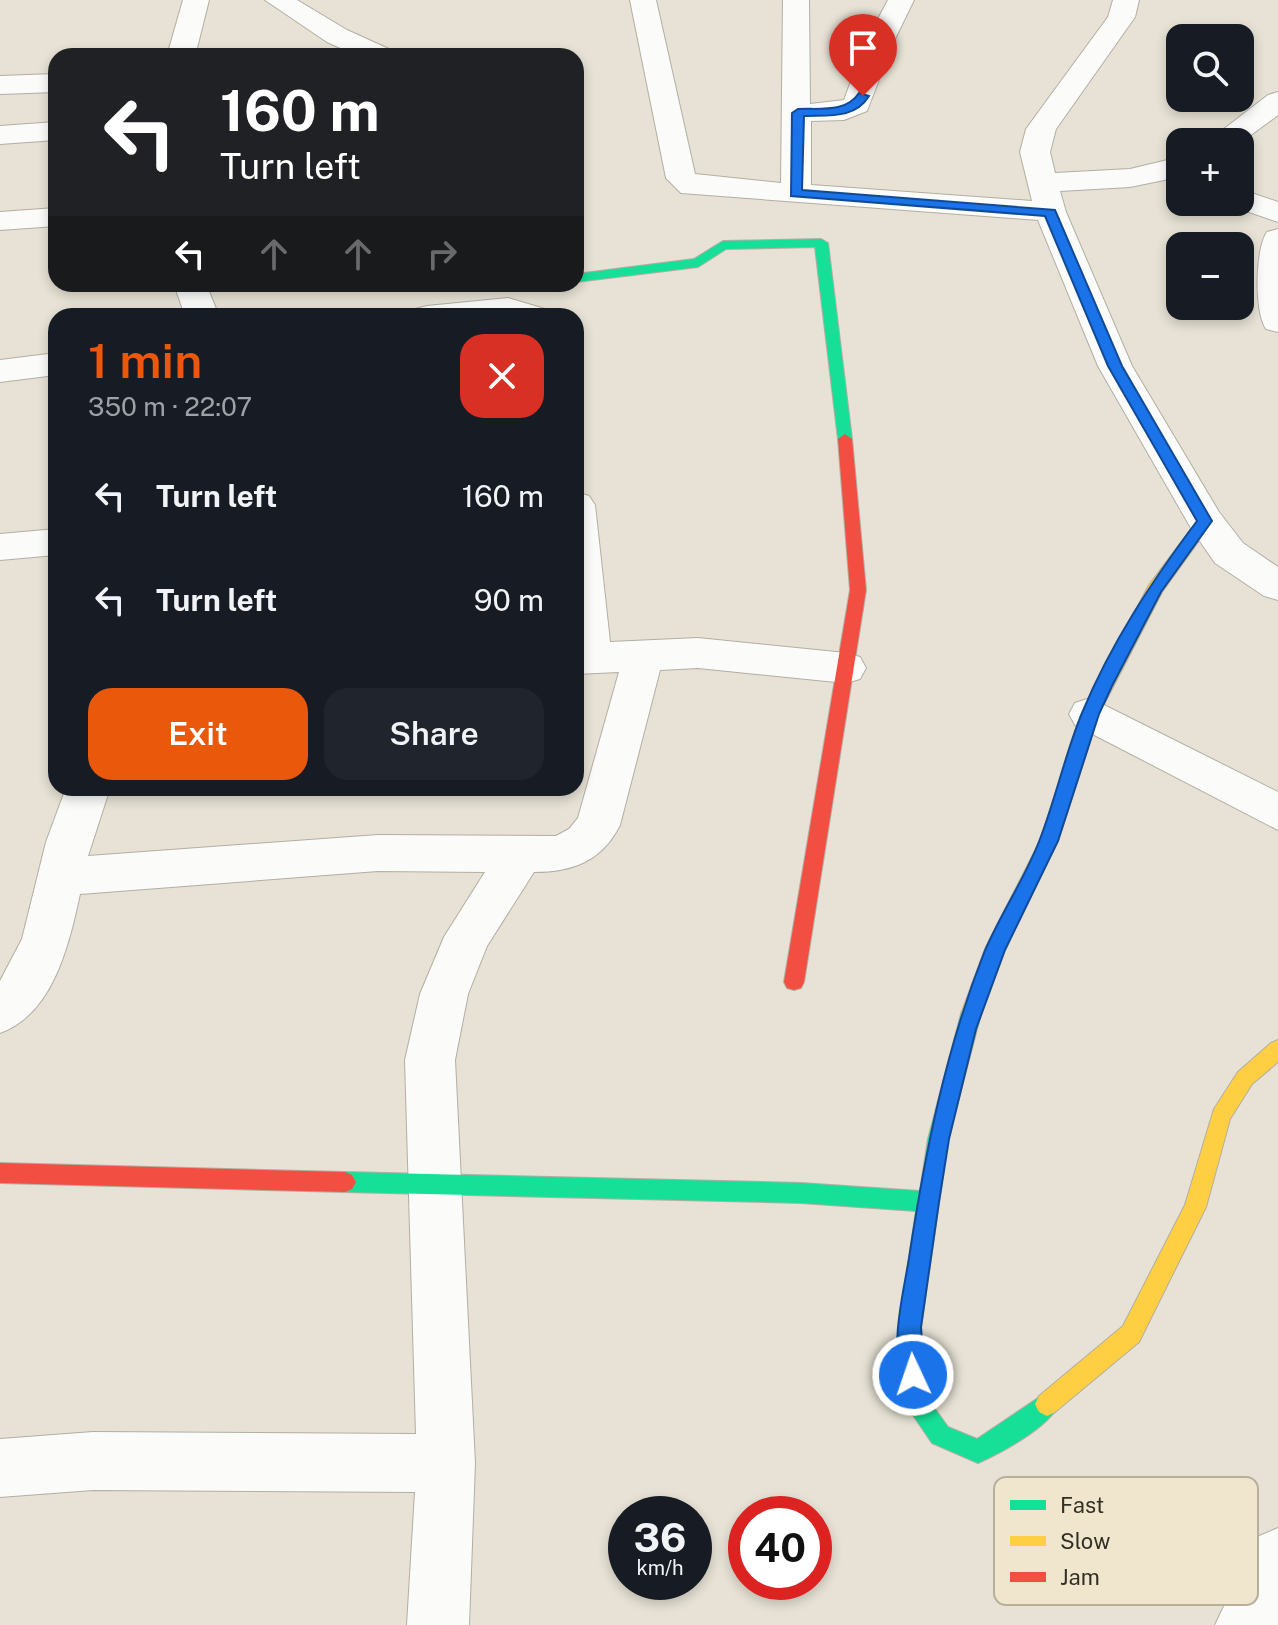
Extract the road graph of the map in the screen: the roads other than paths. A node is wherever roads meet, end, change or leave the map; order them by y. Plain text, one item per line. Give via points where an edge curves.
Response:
1 (196, 0) edge
2 (278, 0) edge
3 (643, 0) edge
4 (796, 0) edge
5 (901, 0) edge
6 (1131, 6) edge
7 (183, 48) edge
8 (364, 48) edge
9 (48, 83) edge
10 (0, 85) edge
11 (1278, 101) edge
12 (798, 113) junction
13 (1241, 128) edge
14 (48, 132) edge
15 (0, 135) edge
16 (1166, 171) edge
17 (796, 193) junction
18 (1047, 197) junction
19 (1254, 204) edge
20 (1278, 213) edge
21 (48, 218) edge
22 (0, 221) edge
23 (1278, 239) edge
24 (584, 277) edge
25 (519, 303) edge
26 (484, 308) edge
27 (1278, 322) edge
28 (48, 365) edge
29 (0, 371) edge
30 (1205, 521) junction
31 (48, 543) edge
32 (0, 547) edge
33 (1278, 586) edge
34 (644, 655) junction
35 (584, 659) edge
36 (846, 668) junction
37 (1090, 714) junction
38 (83, 796) edge
39 (1278, 812) edge
40 (521, 855) junction
41 (63, 877) junction
42 (794, 982) dead end
43 (0, 1012) edge
44 (1278, 1049) edge
45 (0, 1173) edge
46 (435, 1186) junction
47 (928, 1202) junction
48 (446, 1463) junction
49 (0, 1468) edge
50 (1278, 1558) edge
51 (1258, 1600) edge
52 (1256, 1605) edge
53 (438, 1625) edge
54 (1246, 1625) edge

1 - 7 street
2 - 8 street
3 - 17 street via 681,178 710,190
4 - 12 street
5 - 12 street via 857,105 844,111
6 - 18 street via 1041,129 1035,152
9 - 10 street
11 - 13 street
12 - 17 street
14 - 15 street
16 - 18 street
17 - 18 street
18 - 30 street via 1115,366
19 - 20 street
21 - 22 street
23 - 27 street
24 - 36 street via 698,263 723,245 821,243 853,500 858,590
25 - 26 street
28 - 29 street
30 - 33 street via 1229,553
30 - 37 street via 1155,589
31 - 32 street
34 - 35 street
34 - 36 street via 698,653
34 - 40 street via 598,825 585,842 560,854
36 - 42 street
37 - 39 street
37 - 47 street via 1049,841 995,949 966,1029
38 - 41 street
40 - 41 street via 378,853
40 - 46 street via 467,937 444,994 430,1060
41 - 43 street via 30,982
44 - 47 street via 1245,1078 1221,1116 1195,1207 1131,1334 1023,1424 978,1451 940,1435 914,1399 910,1327
45 - 46 street
46 - 47 street via 801,1193
46 - 48 street
48 - 49 street via 93,1461
48 - 53 street
50 - 51 street
52 - 54 street

